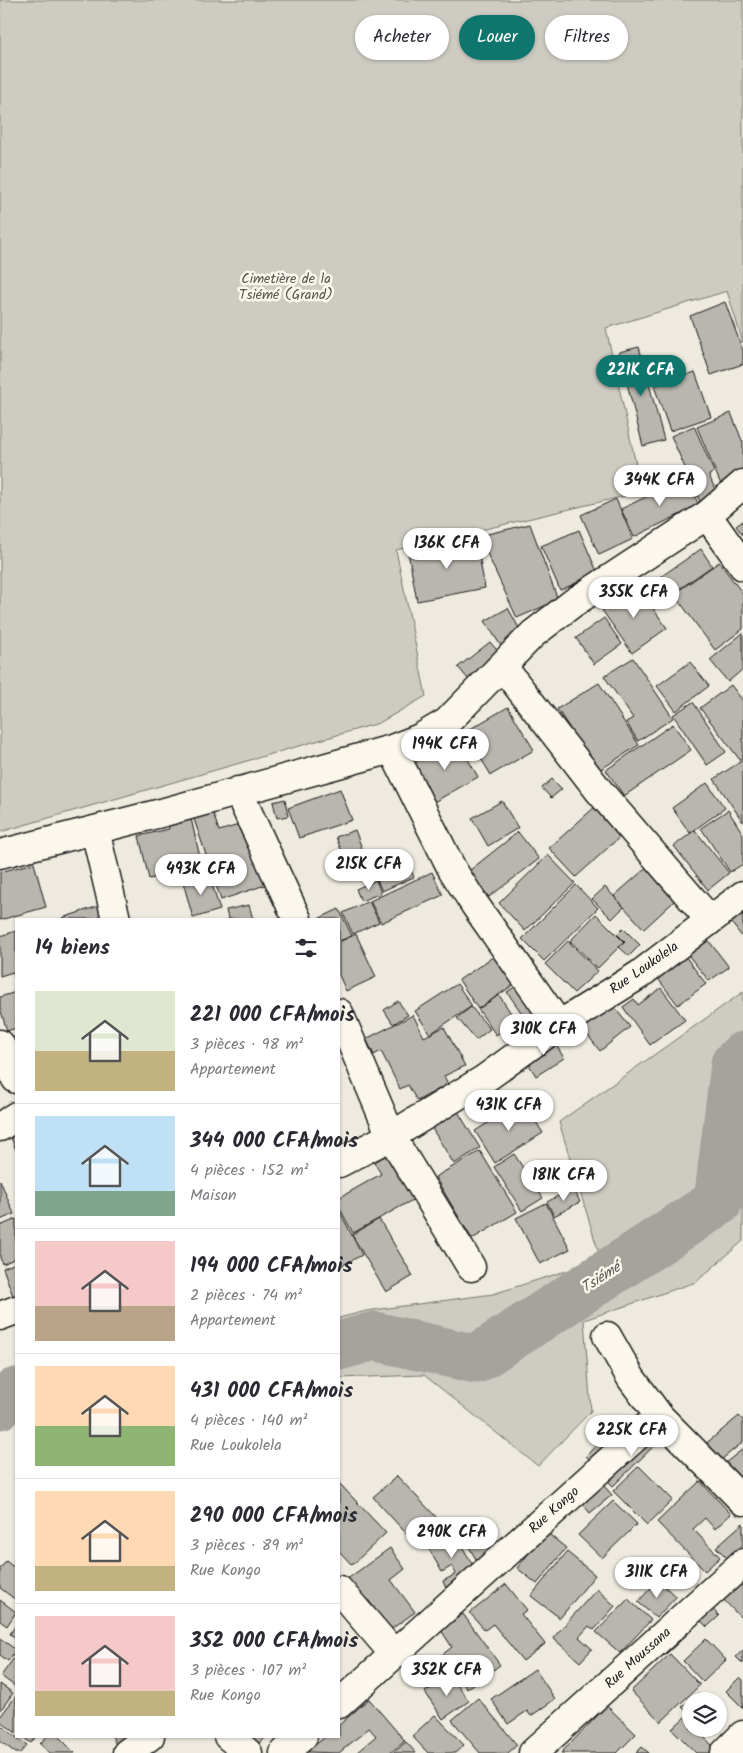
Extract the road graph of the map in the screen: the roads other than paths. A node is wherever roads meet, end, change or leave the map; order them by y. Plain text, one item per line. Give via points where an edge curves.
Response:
1 (743, 484) edge
2 (706, 515) junction
3 (743, 566) edge
4 (503, 667) junction
5 (392, 749) junction
6 (238, 791) junction
7 (95, 830) junction
8 (0, 854) edge
9 (743, 895) edge
10 (116, 918) edge
11 (297, 918) edge
12 (710, 920) junction
13 (340, 1015) edge
14 (559, 1025) junction
15 (0, 1044) edge
16 (15, 1077) edge
17 (15, 1117) edge
18 (0, 1127) edge
19 (390, 1136) junction
20 (340, 1162) edge
21 (471, 1267) dead end
22 (15, 1310) edge
23 (0, 1316) edge
24 (607, 1336) dead end
25 (659, 1416) junction
26 (743, 1502) edge
27 (743, 1563) edge
28 (340, 1591) edge
29 (395, 1655) junction
30 (340, 1703) edge
31 (743, 1735) edge
32 (147, 1738) edge
33 (230, 1738) edge
34 (301, 1738) edge
35 (127, 1753) edge
36 (248, 1753) edge
37 (284, 1753) edge
38 (533, 1753) edge
39 (726, 1753) edge

1 - 2 street
2 - 3 street
2 - 4 street via 573,603 533,634
4 - 5 street via 448,722
4 - 12 street via 600,792
5 - 6 street
5 - 14 street via 452,869
6 - 7 street
6 - 11 street
7 - 8 street
7 - 10 street
9 - 12 street, Rue Loukolela
12 - 14 street, Rue Loukolela via 639,975
13 - 19 street
14 - 19 street, Rue Loukolela via 483,1080
15 - 16 street
17 - 18 street
19 - 20 street, Rue Loukolela
19 - 21 street
22 - 23 street
24 - 25 street via 631,1378
25 - 26 street
25 - 29 street, Rue Kongo
27 - 38 street, Rue Moussana
28 - 29 street
29 - 30 street, Rue Kongo
31 - 39 street
32 - 35 street
33 - 36 street
34 - 37 street

